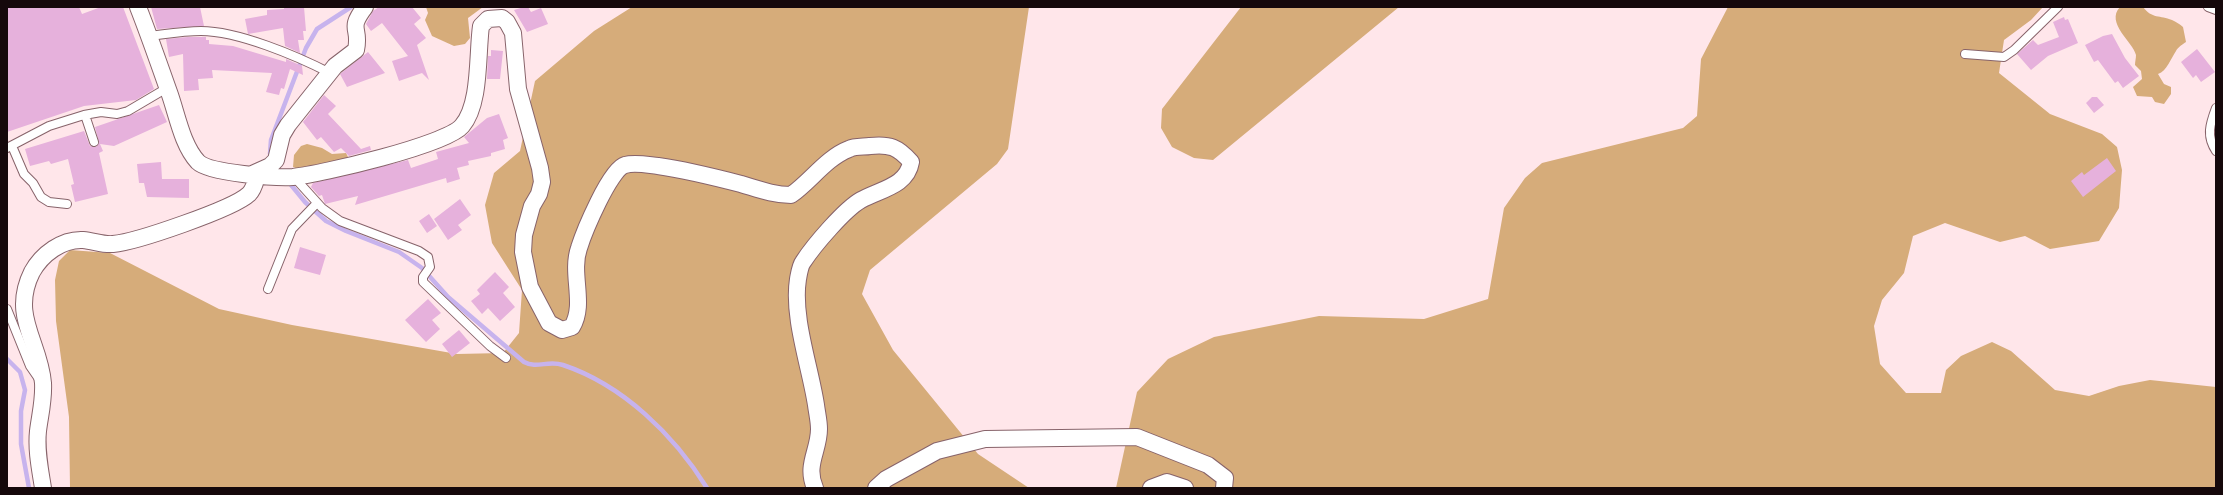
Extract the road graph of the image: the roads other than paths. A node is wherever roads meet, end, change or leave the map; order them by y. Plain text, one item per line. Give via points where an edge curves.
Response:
1 (138, 7) edge
2 (365, 7) edge
3 (2058, 7) edge
4 (2208, 7) edge
5 (2216, 10) edge
6 (149, 36) junction
7 (1965, 54) dead end
8 (330, 73) junction
9 (167, 88) junction
10 (2216, 108) edge
11 (85, 115) junction
12 (94, 142) dead end
13 (9, 147) edge
14 (2216, 151) edge
15 (274, 168) junction
16 (254, 175) junction
17 (293, 177) junction
18 (67, 204) dead end
19 (316, 204) junction
20 (268, 288) dead end
21 (7, 309) edge
22 (506, 358) dead end
23 (43, 383) junction
24 (43, 488) edge
25 (815, 488) edge
26 (876, 488) edge
27 (1151, 488) edge
28 (1185, 488) edge
29 (1224, 488) edge

1 - 6 street
2 - 8 street via 354,24 358,40 356,50
3 - 7 lane via 2004,57
4 - 5 lane
6 - 8 lane via 201,31 220,33 257,44
6 - 9 street
8 - 15 street via 282,135
9 - 11 lane via 128,111
9 - 16 street via 183,134 198,162 208,167
10 - 14 lane via 2209,133
11 - 12 lane
11 - 13 lane via 49,126
13 - 18 lane via 41,197 49,202
15 - 16 street
15 - 17 street
16 - 23 street via 250,194 229,206 125,242 103,244 82,240 69,242 49,252 32,273 24,306 27,331
17 - 19 lane
17 - 25 street via 322,173 415,147 461,127 474,101 481,26 488,19 502,18 513,33 518,89 542,182 524,235 523,252 530,287 541,309 549,323 562,330 572,328 577,319 575,267 579,247 614,172 625,165 644,164 673,168 765,192 791,195 834,157 850,148 882,145 898,149 911,162 910,171 904,180 860,200 802,263 798,280 798,305 819,430 810,473
19 - 20 lane via 292,229
19 - 22 lane via 340,221 419,251 428,257 430,267 424,277 428,289
21 - 23 lane via 33,374
23 - 24 street via 38,432
26 - 29 street via 886,479 937,451 985,439 1137,437 1208,464 1225,478
27 - 28 street via 1167,482

